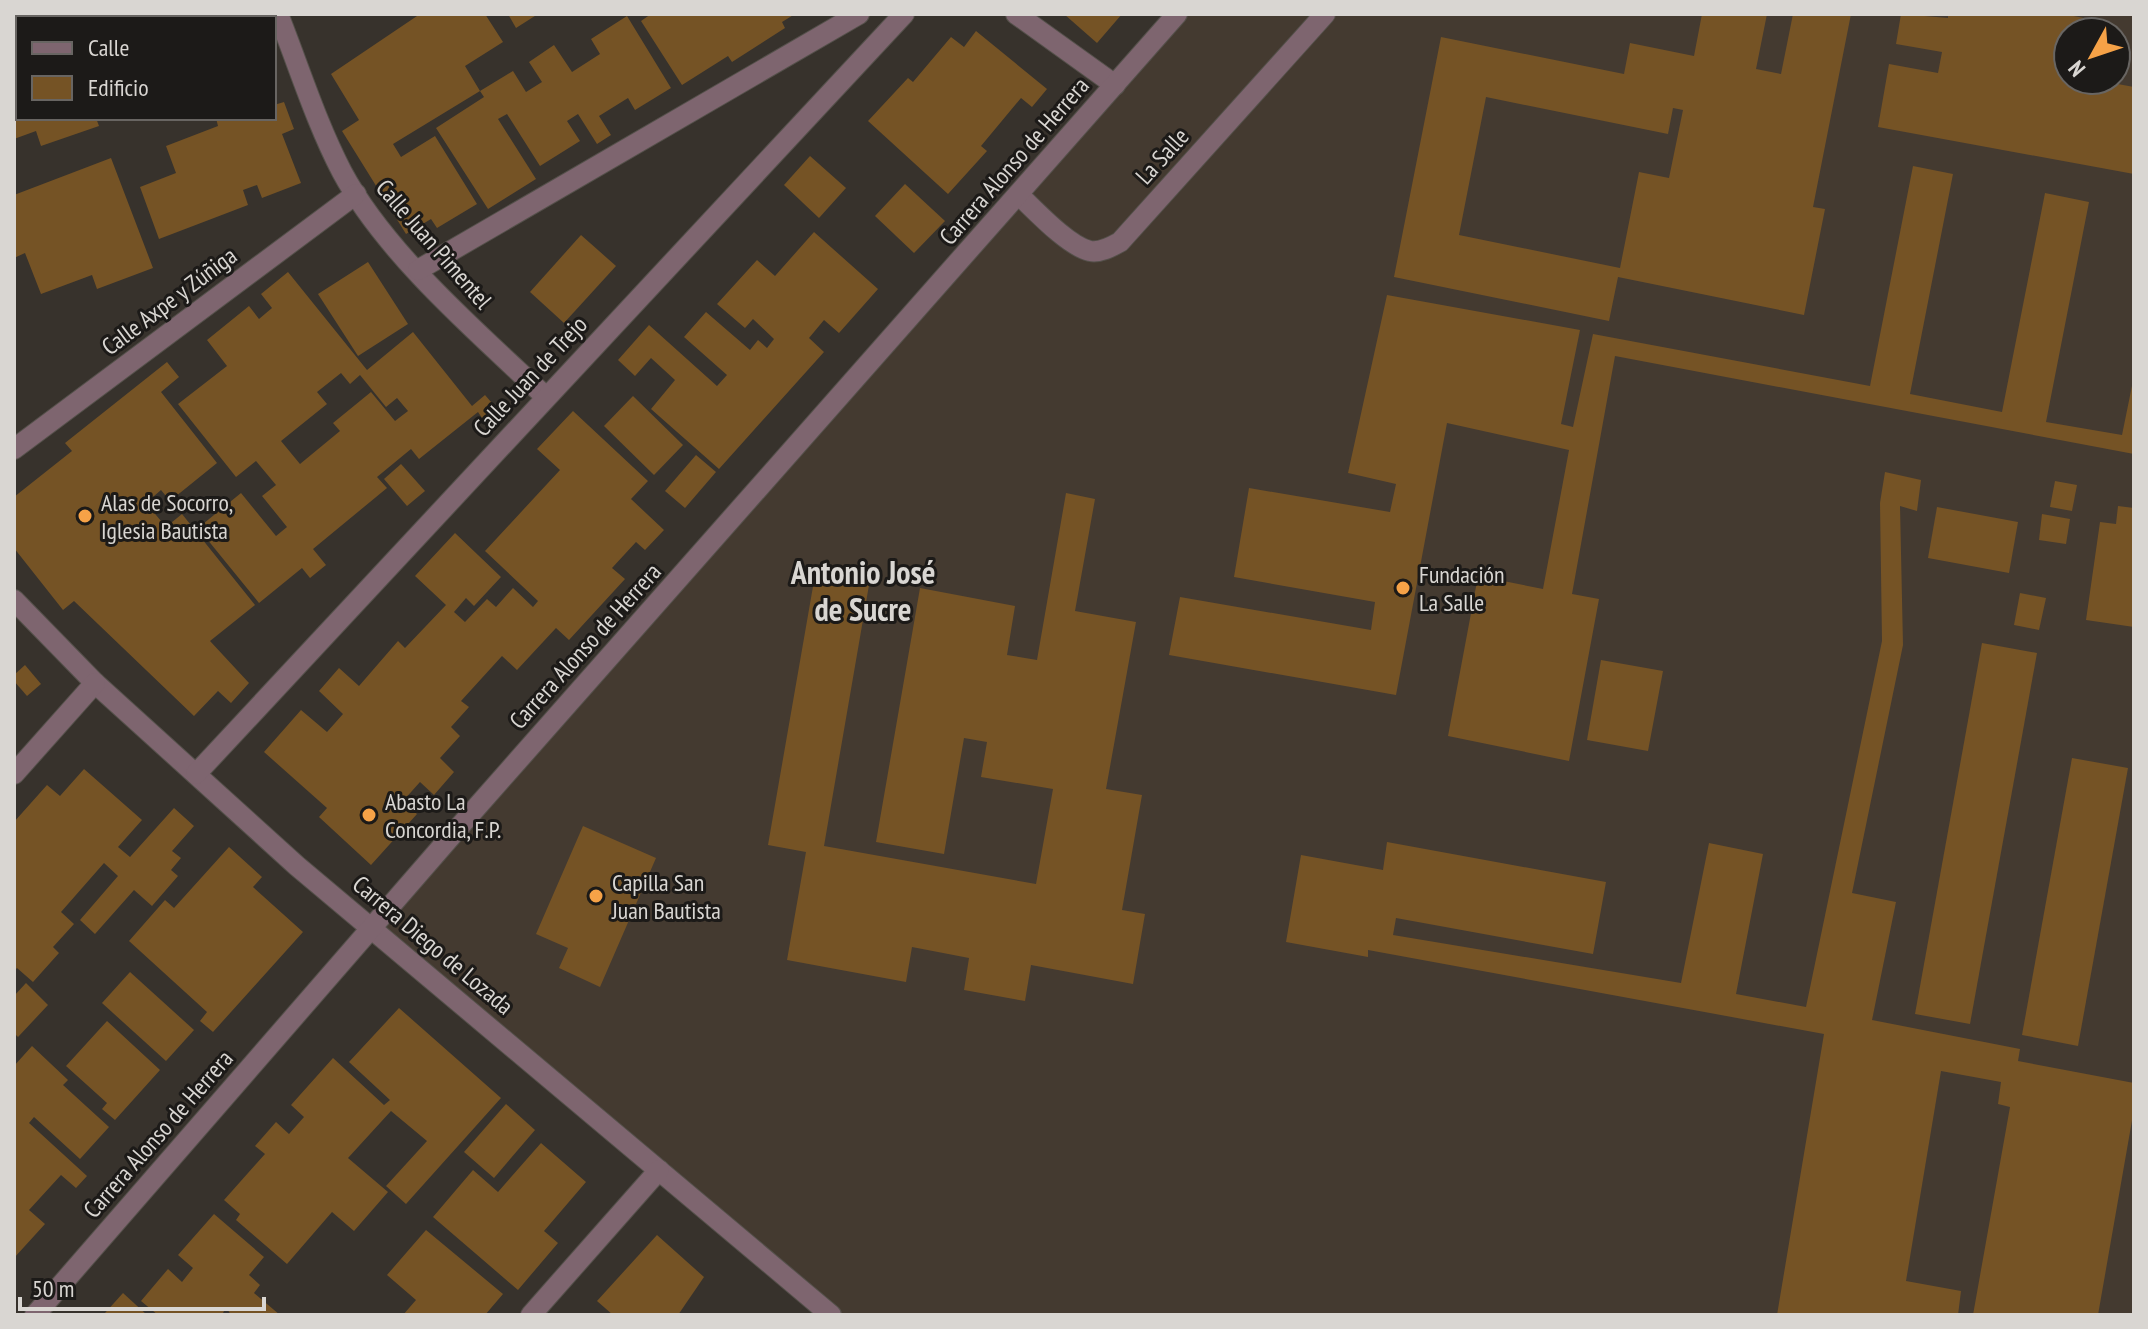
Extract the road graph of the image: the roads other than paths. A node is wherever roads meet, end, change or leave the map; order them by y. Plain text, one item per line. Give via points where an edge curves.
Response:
1 (278, 14) edge
2 (859, 14) edge
3 (904, 14) edge
4 (1016, 14) edge
5 (1177, 14) edge
6 (1325, 14) edge
7 (1115, 85) junction
8 (356, 194) junction
9 (1019, 195) junction
10 (418, 270) junction
11 (546, 397) junction
12 (14, 449) edge
13 (14, 600) edge
14 (95, 683) junction
15 (14, 774) edge
16 (196, 774) junction
17 (372, 928) junction
18 (659, 1170) junction
19 (35, 1315) edge
20 (531, 1315) edge
21 (831, 1315) edge

1 - 8 street, Calle Juan Pimentel via 320,123
2 - 10 street
3 - 11 street, Calle Juan de Trejo
4 - 7 street
5 - 7 street, Carrera Alonso de Herrera
6 - 9 street, La Salle via 1120,242 1089,251
7 - 9 street, Carrera Alonso de Herrera
8 - 10 street, Calle Juan Pimentel
8 - 12 street, Calle Axpe y Zúñiga
9 - 17 street, Carrera Alonso de Herrera
10 - 11 street, Calle Juan Pimentel
11 - 16 street, Calle Juan de Trejo
13 - 14 street, Carrera Diego de Lozada
14 - 15 street
14 - 16 street, Carrera Diego de Lozada
16 - 17 street, Carrera Diego de Lozada
17 - 18 street, Carrera Diego de Lozada
17 - 19 street, Carrera Alonso de Herrera
18 - 20 street
18 - 21 street, Carrera Diego de Lozada

